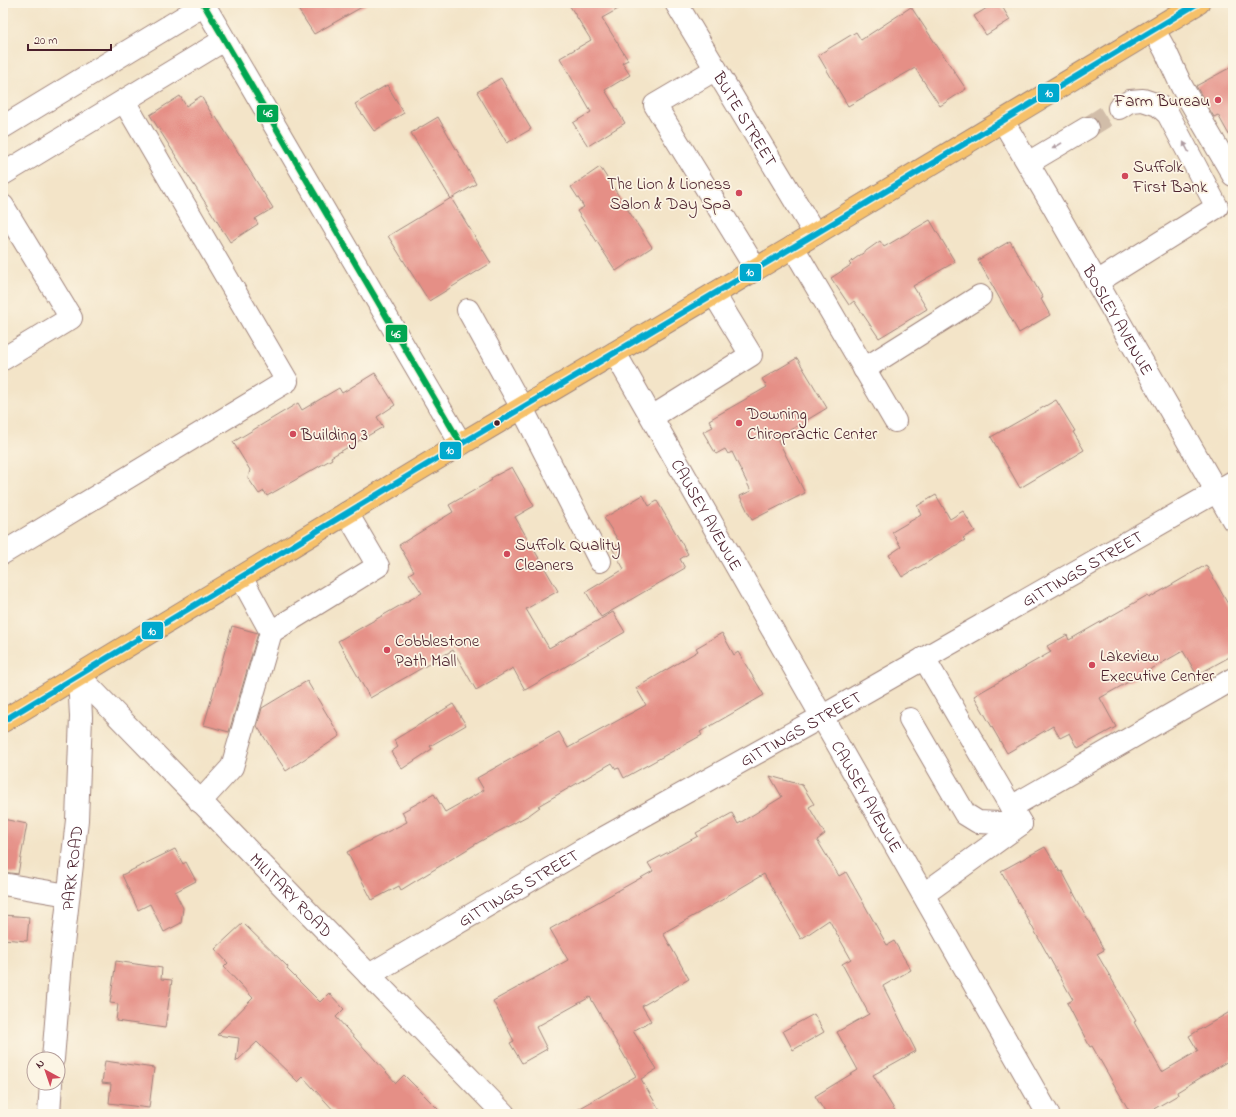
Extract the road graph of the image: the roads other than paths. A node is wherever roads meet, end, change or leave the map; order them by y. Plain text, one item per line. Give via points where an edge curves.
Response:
1 (676, 3) edge
2 (1198, 3) edge
3 (203, 4) edge
4 (1154, 30) junction
5 (224, 40) junction
6 (716, 69) junction
7 (124, 101) junction
8 (1119, 108) tunnel mouth
9 (1003, 121) junction
10 (3, 128) edge
11 (1087, 128) tunnel mouth
12 (1028, 163) junction
13 (3, 174) edge
14 (1233, 175) edge
15 (3, 206) edge
16 (815, 234) junction
17 (793, 247) junction
18 (756, 269) junction
19 (1097, 282) junction
20 (714, 294) junction
21 (980, 296) dead end
22 (468, 310) dead end
23 (615, 352) junction
24 (3, 359) edge
25 (864, 369) junction
26 (522, 408) junction
27 (652, 417) junction
28 (895, 421) dead end
29 (461, 444) junction
30 (1225, 487) edge
31 (347, 513) junction
32 (1233, 520) edge
33 (3, 553) edge
34 (600, 561) dead end
35 (241, 577) junction
36 (271, 632) junction
37 (924, 658) junction
38 (79, 676) junction
39 (1233, 679) edge
40 (823, 716) junction
41 (910, 719) dead end
42 (3, 721) edge
43 (200, 802) junction
44 (1016, 816) junction
45 (3, 884) edge
46 (924, 894) junction
47 (68, 895) junction
48 (369, 975) junction
49 (54, 1051) edge
50 (50, 1091) edge
51 (49, 1114) edge
52 (504, 1114) edge
53 (1048, 1114) edge

1 - 6 street, BUTE STREET
2 - 4 main road
3 - 5 street
3 - 10 street
4 - 9 main road
4 - 14 street via 1182,87
5 - 7 street
5 - 29 street
6 - 16 street, BUTE STREET
6 - 18 street via 655,105
7 - 13 street
7 - 33 street via 287,381
19 -> 8 street via 1217,207 1168,114 1158,105 1143,100 1130,101
9 - 12 street, BOSLEY AVENUE
9 - 16 main road
11 -> 12 street
12 - 19 street, BOSLEY AVENUE
15 - 24 street via 71,318
16 - 17 main road
17 - 18 main road
17 - 25 street
18 - 20 main road
19 - 30 street, BOSLEY AVENUE
20 - 23 main road
20 - 27 street via 751,355
21 - 25 street
22 - 26 street
23 - 26 main road
23 - 27 street, CAUSEY AVENUE
25 - 28 street
26 - 29 main road
26 - 34 street
27 - 40 street, CAUSEY AVENUE
29 - 31 main road
30 - 32 street, BOSLEY AVENUE
30 - 37 street, GITTINGS STREET
31 - 35 main road
31 - 36 street via 378,566
35 - 36 street
35 - 38 main road
36 - 43 street via 232,767
37 - 40 street, GITTINGS STREET
37 - 44 street
38 - 42 main road
38 - 43 street, MILITARY ROAD
38 - 47 street, PARK ROAD via 81,717 77,820
39 - 44 street
40 - 46 street, CAUSEY AVENUE
40 - 48 street, GITTINGS STREET via 582,850
41 - 44 street via 965,814 978,822
43 - 48 street, MILITARY ROAD
44 - 46 street
45 - 47 street
46 - 53 street, CAUSEY AVENUE
47 - 49 street, PARK ROAD
48 - 52 street, MILITARY ROAD
50 - 51 street

